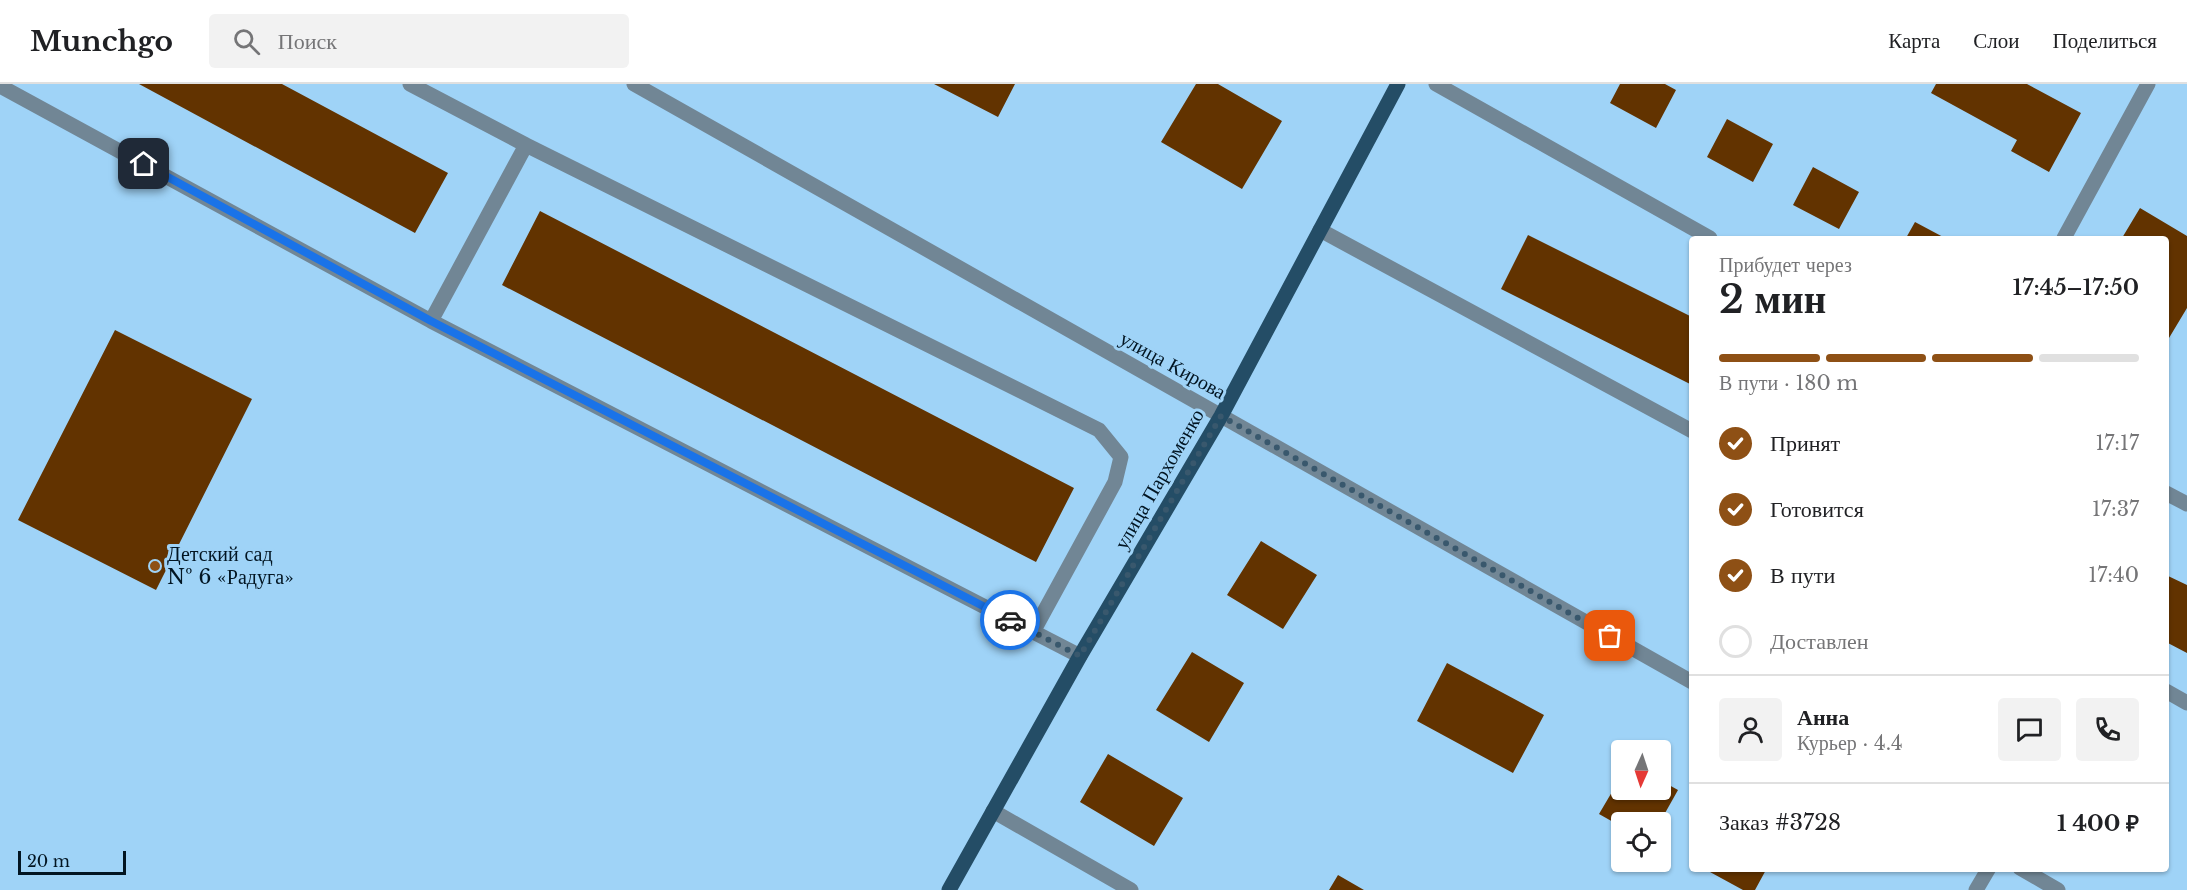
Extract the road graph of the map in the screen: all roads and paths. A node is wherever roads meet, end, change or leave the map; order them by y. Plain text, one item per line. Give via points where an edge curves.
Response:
1 (410, 84) edge
2 (634, 84) edge
3 (1398, 84) edge
4 (1436, 84) edge
5 (2148, 84) edge
6 (0, 86) edge
7 (526, 145) junction
8 (1320, 230) junction
9 (1706, 236) edge
10 (2065, 236) edge
11 (431, 321) junction
12 (1221, 416) junction
13 (1689, 429) edge
14 (2169, 495) edge
15 (2187, 504) edge
16 (1033, 632) junction
17 (1080, 656) junction
18 (1689, 680) edge
19 (2169, 693) edge
20 (2187, 703) edge
21 (993, 811) junction
22 (1987, 872) edge
23 (2027, 872) edge
24 (949, 890) edge
25 (1131, 890) edge
26 (1976, 890) edge
27 (2058, 890) edge

1 - 7 street
2 - 12 street, улица Кирова
3 - 8 main road, улица Пархоменко
4 - 9 street
5 - 10 street
6 - 11 street
7 - 11 street
7 - 16 street via 1099,430 1121,457 1115,482
8 - 12 main road, улица Пархоменко
8 - 13 street
11 - 16 street
12 - 17 main road, улица Пархоменко
12 - 18 street, улица Кирова
14 - 15 street
16 - 17 street
17 - 21 main road, улица Пархоменко
19 - 20 street
21 - 24 main road, улица Пархоменко
21 - 25 street
22 - 26 street
23 - 27 street

